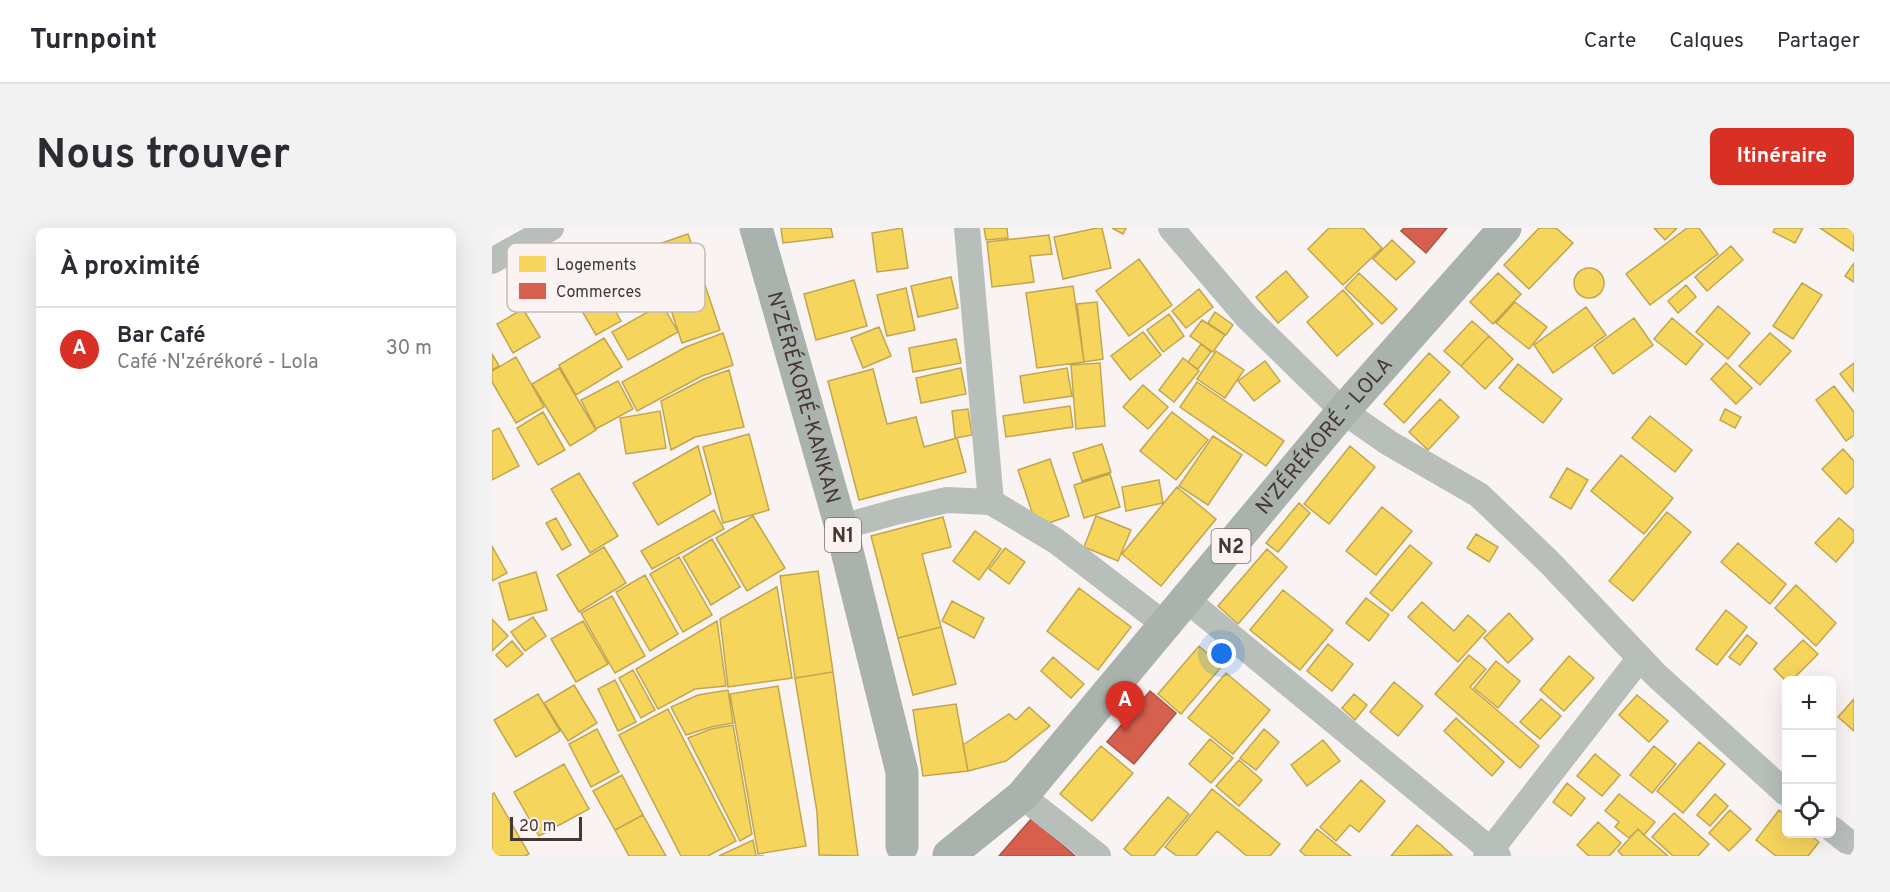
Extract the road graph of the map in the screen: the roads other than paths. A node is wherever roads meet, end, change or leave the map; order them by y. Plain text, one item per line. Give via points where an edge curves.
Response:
1 (551, 228) edge
2 (756, 228) edge
3 (967, 228) edge
4 (1171, 228) edge
5 (1505, 228) edge
6 (524, 243) edge
7 (507, 253) edge
8 (492, 261) edge
9 (1343, 411) junction
10 (991, 502) junction
11 (841, 527) junction
12 (1187, 600) junction
13 (1164, 624) junction
14 (1640, 658) junction
15 (1782, 788) edge
16 (1022, 796) junction
17 (1836, 832) edge
18 (1854, 843) edge
19 (898, 851) edge
20 (1492, 854) edge
21 (949, 856) edge
22 (1098, 856) edge

1 - 6 street
2 - 11 highway, N'ZÉRÉKORÉ-KANKAN / N1
3 - 10 street
4 - 9 street via 1247,317
5 - 9 highway, N'ZÉRÉKORÉ - LOLA / N2
7 - 8 street
9 - 12 highway, N'ZÉRÉKORÉ - LOLA / N2
9 - 14 street via 1389,443 1479,495
10 - 11 street via 947,500
10 - 13 street via 1056,541
11 - 19 highway, N'ZÉRÉKORÉ-KANKAN / N1 via 902,772
12 - 13 highway, N'ZÉRÉKORÉ - LOLA / N2
12 - 20 street
13 - 16 highway, N'ZÉRÉKORÉ - LOLA / N2
14 - 15 street
14 - 20 street
16 - 21 highway, N'ZÉRÉKORÉ - LOLA / N2
16 - 22 street
17 - 18 street
19 - 21 highway via 918,839 936,843

